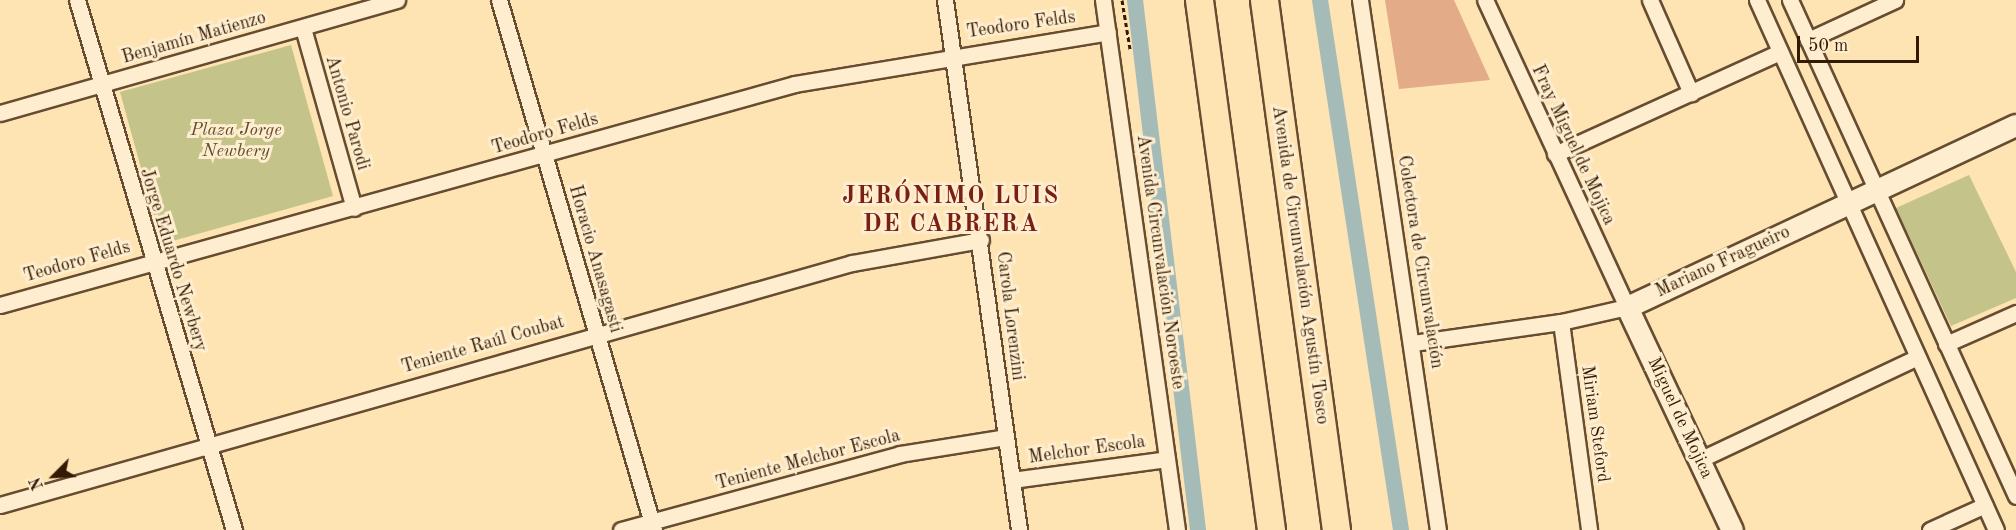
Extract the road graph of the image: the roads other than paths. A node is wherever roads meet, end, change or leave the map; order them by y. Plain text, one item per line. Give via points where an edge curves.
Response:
1 (77, 0) edge
2 (397, 0) edge
3 (499, 0) edge
4 (945, 0) edge
5 (1103, 0) edge
6 (1199, 0) edge
7 (1264, 0) edge
8 (1360, 0) edge
9 (1485, 0) edge
10 (1650, 0) edge
11 (1757, 0) edge
12 (1790, 0) edge
13 (1895, 0) edge
14 (303, 28) junction
15 (1108, 32) junction
16 (1808, 40) junction
17 (1780, 52) junction
18 (954, 55) junction
19 (101, 84) junction
20 (1691, 93) junction
21 (0, 113) edge
22 (2016, 125) edge
23 (1555, 154) junction
24 (544, 155) junction
25 (1875, 189) junction
26 (1847, 203) junction
27 (354, 208) junction
28 (981, 240) junction
29 (152, 261) junction
30 (0, 305) edge
31 (1627, 307) junction
32 (2016, 313) edge
33 (1562, 322) junction
34 (597, 333) junction
35 (1413, 343) junction
36 (1946, 344) junction
37 (1916, 358) junction
38 (1006, 437) junction
39 (208, 443) junction
40 (1167, 459) junction
41 (1699, 460) junction
42 (1012, 480) junction
43 (2016, 494) edge
44 (0, 505) edge
45 (1985, 505) junction
46 (1336, 525) edge
47 (652, 526) edge
48 (234, 530) edge
49 (621, 530) edge
50 (1018, 530) edge
51 (1177, 530) edge
52 (1271, 530) edge
53 (1438, 530) edge
54 (1589, 530) edge
55 (1732, 530) edge
56 (1930, 530) edge
57 (1996, 530) edge

1 - 19 street, Jorge Eduardo Newbery
2 - 14 street, Benjamín Matienzo
3 - 24 street, Horacio Anasagasti
4 - 18 street, Carola Lorenzini
5 - 15 street, Avenida Circunvalación Noroeste
6 - 52 highway
7 - 46 highway, Avenida de Circunvalación Agustín Tosco
8 - 35 street, Colectora de Circunvalación
9 - 23 street, Fray Miguel de Mojica
10 - 20 street
11 - 17 street
12 - 16 street
13 - 16 street
14 - 19 street, Benjamín Matienzo
14 - 27 street, Antonio Parodi
15 - 18 street, Teodoro Felds
15 - 40 street, Avenida Circunvalación Noroeste
16 - 25 street
17 - 20 street
17 - 26 street
18 - 24 street, Teodoro Felds via 795,84
18 - 28 street, Carola Lorenzini
19 - 21 street, Benjamín Matienzo
19 - 29 street, Jorge Eduardo Newbery
20 - 23 street
22 - 25 main road, Mariano Fragueiro
23 - 31 street, Fray Miguel de Mojica
24 - 27 street, Teodoro Felds
24 - 34 street, Horacio Anasagasti
25 - 26 main road, Mariano Fragueiro
25 - 36 street
26 - 31 main road, Mariano Fragueiro
26 - 37 street
27 - 29 street, Teodoro Felds
28 - 34 street, Teniente Raúl Coubat via 852,263
28 - 38 street, Carola Lorenzini
29 - 30 street, Teodoro Felds
29 - 39 street, Jorge Eduardo Newbery
31 - 33 street, Mariano Fragueiro
31 - 41 main road, Miguel de Mojica
32 - 36 street
33 - 35 street, Mariano Fragueiro
33 - 54 street, Miriam Steford
34 - 39 street, Teniente Raúl Coubat
34 - 47 street, Horacio Anasagasti
35 - 53 street, Colectora de Circunvalación
36 - 43 street
37 - 41 street
37 - 45 street
38 - 42 street, Carola Lorenzini
38 - 47 street, Teniente Melchor Escola via 900,454
39 - 44 street, Teniente Raúl Coubat
39 - 48 street, Jorge Eduardo Newbery
40 - 42 street, Melchor Escola
40 - 51 street, Avenida Circunvalación Noroeste
41 - 55 main road, Miguel de Mojica
42 - 50 street, Carola Lorenzini
45 - 56 street
45 - 57 street
47 - 49 street, Teniente Melchor Escola

